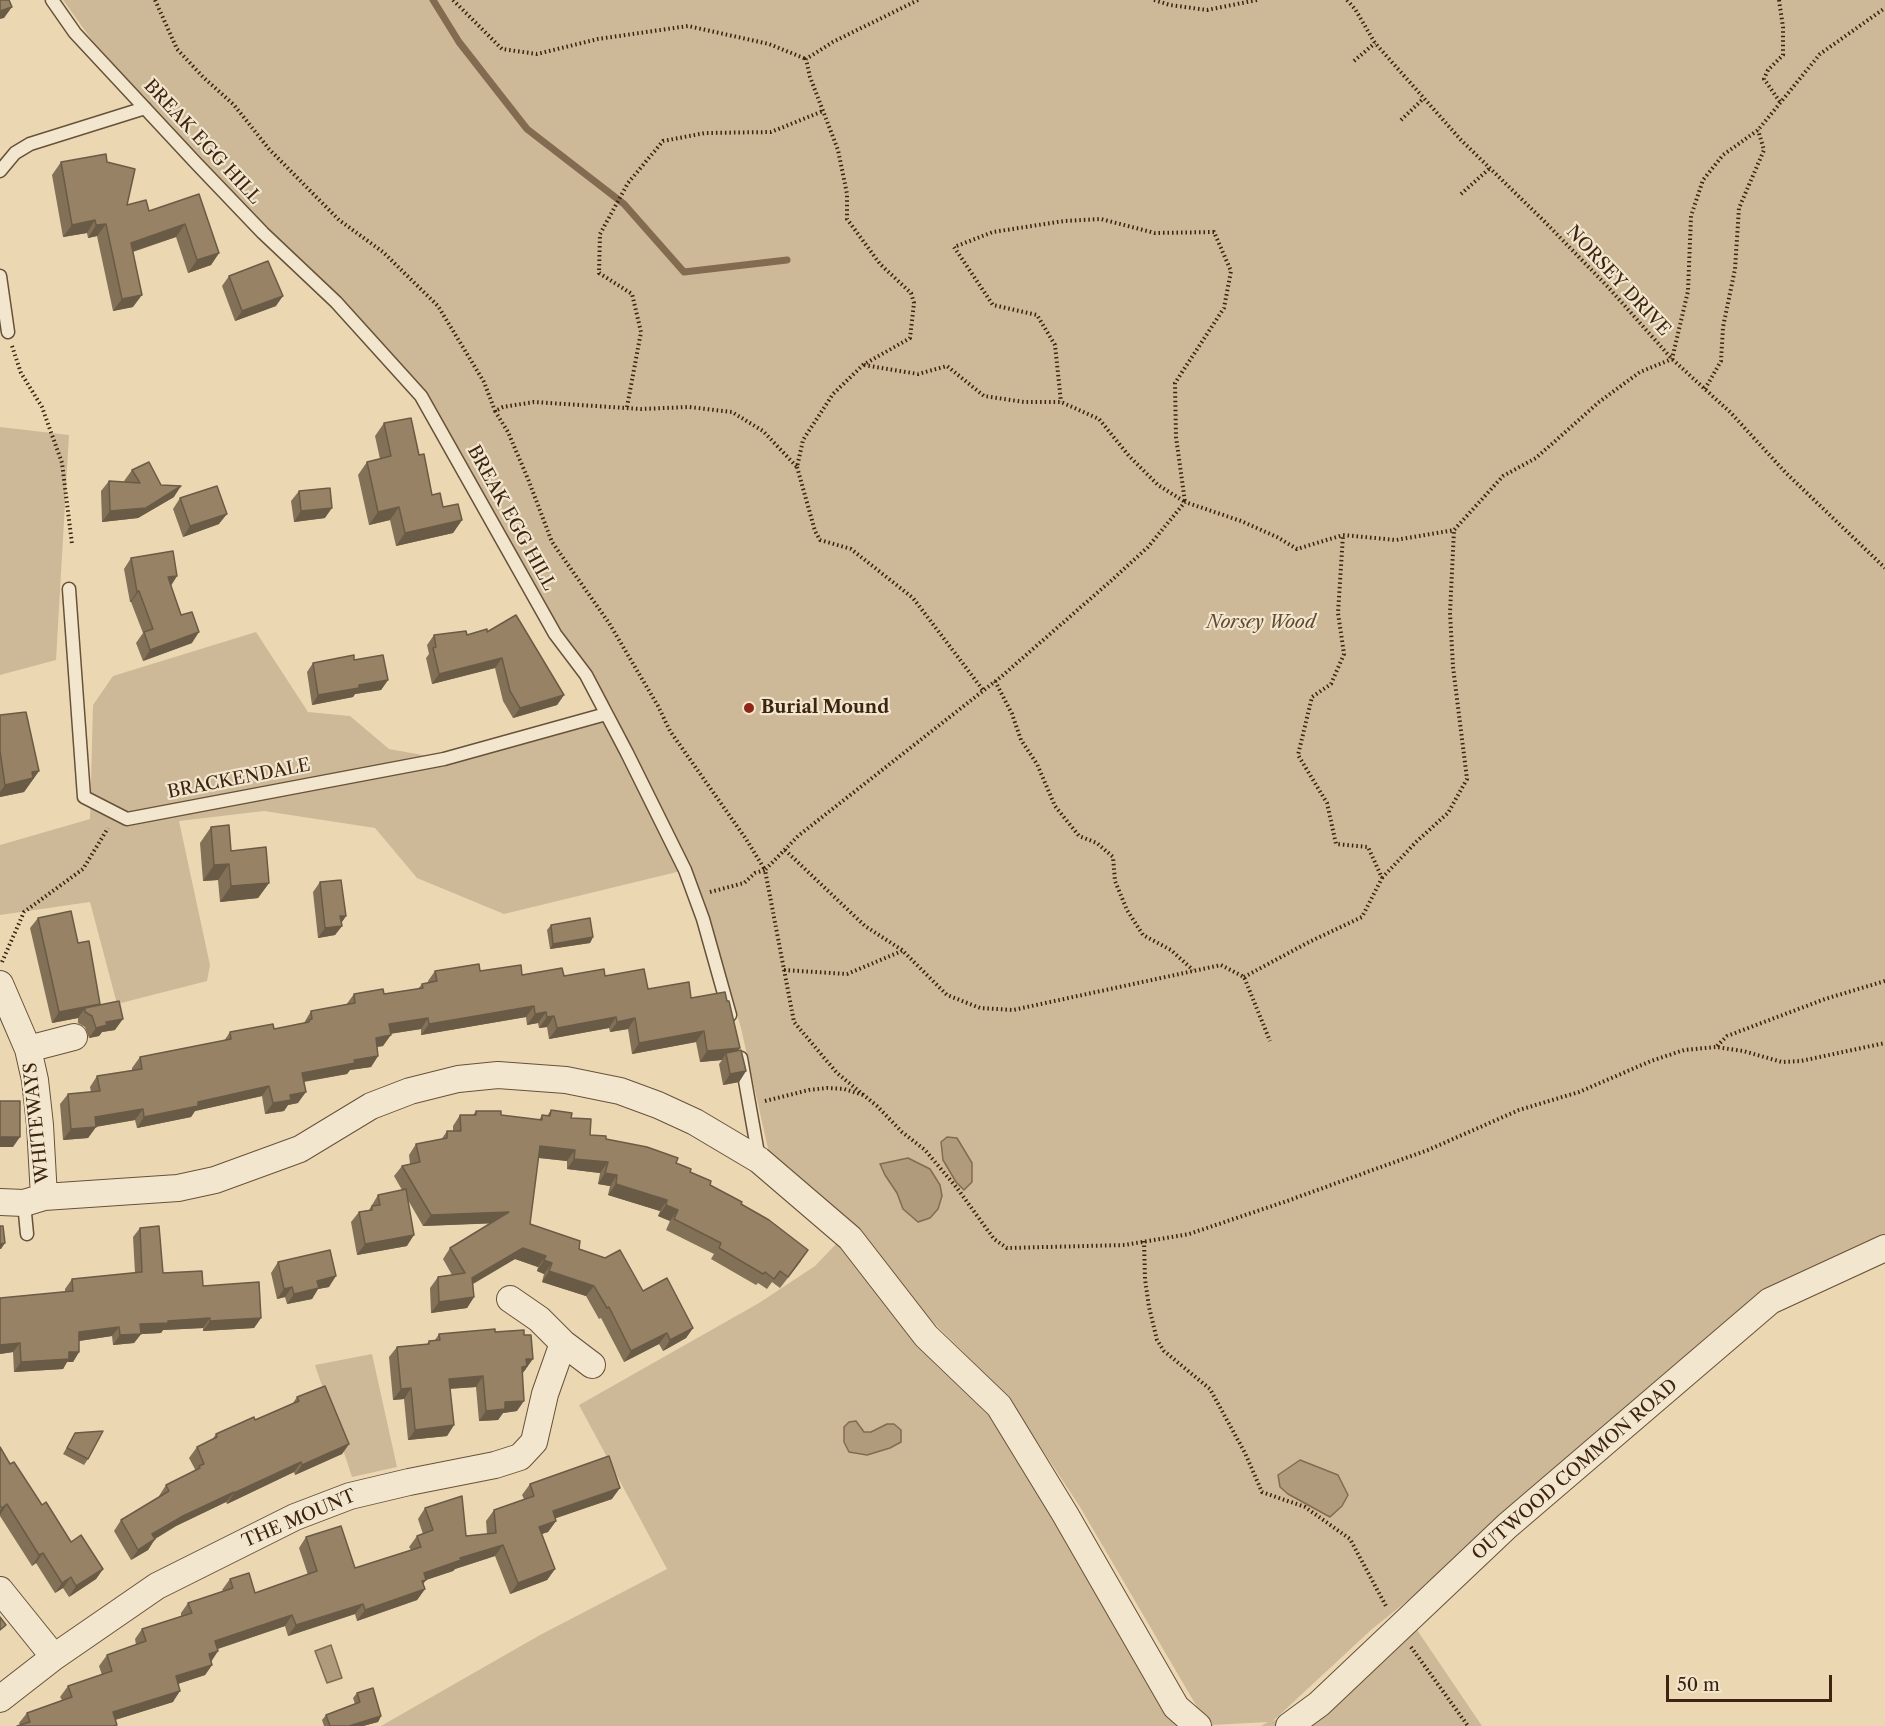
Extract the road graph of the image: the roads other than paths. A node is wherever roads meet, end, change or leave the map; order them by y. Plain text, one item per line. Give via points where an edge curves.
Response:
1 (52, 0) edge
2 (145, 108) junction
3 (0, 171) edge
4 (0, 276) edge
5 (8, 332) road end
6 (69, 589) dead end
7 (606, 714) junction
8 (0, 984) edge
9 (74, 1037) dead end
10 (28, 1049) junction
11 (759, 1160) junction
12 (23, 1200) edge
13 (27, 1234) dead end
14 (1885, 1248) edge
15 (510, 1299) dead end
16 (563, 1343) junction
17 (592, 1365) dead end
18 (0, 1590) edge
19 (54, 1658) junction
20 (0, 1699) edge
21 (1198, 1726) edge
22 (1289, 1726) edge

1 - 2 lane, BREAK EGG HILL via 75,33
2 - 3 lane via 30,144 15,153
2 - 7 lane, BREAK EGG HILL via 263,233 336,302 421,396 555,634 586,675
4 - 5 lane
6 - 7 lane, BRACKENDALE via 84,797 127,819 444,759
7 - 11 lane, BREAK EGG HILL via 695,896 746,1074
8 - 10 street, WHITEWAYS
9 - 10 street, WHITEWAYS
10 - 12 street, WHITEWAYS via 40,1125
11 - 12 street via 695,1122 620,1091 566,1080 498,1075 458,1079 410,1091 371,1106 300,1149 215,1180 178,1188
11 - 21 street via 850,1238 926,1336 999,1406 1176,1707
12 - 13 lane
14 - 22 street, OUTWOOD COMMON ROAD via 1770,1301 1506,1526 1319,1704
15 - 16 street via 539,1319
16 - 17 street
16 - 19 street, THE MOUNT via 534,1442 520,1457 350,1496 295,1517 157,1586
18 - 19 street
19 - 20 street, THE MOUNT

